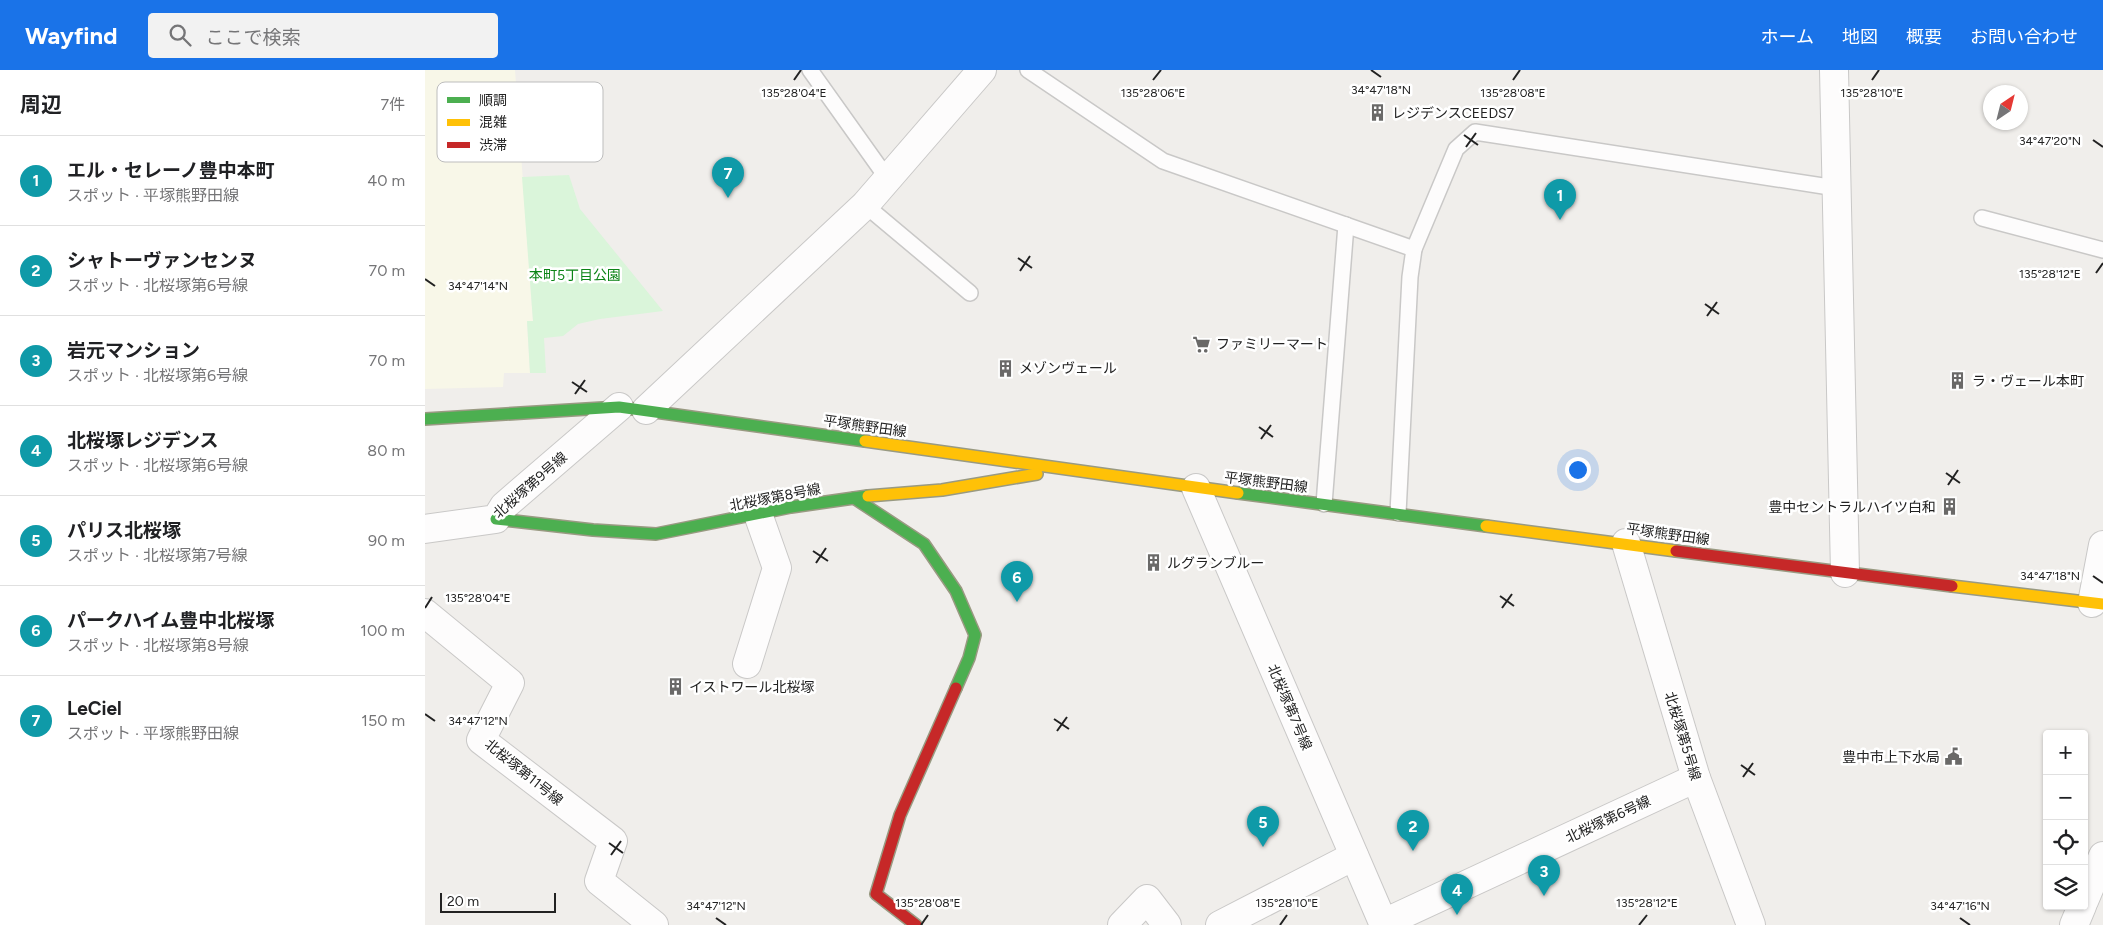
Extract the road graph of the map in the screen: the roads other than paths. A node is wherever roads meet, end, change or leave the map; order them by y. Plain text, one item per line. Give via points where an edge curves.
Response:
1 (810, 70) edge
2 (982, 70) edge
3 (1028, 70) edge
4 (1834, 70) edge
5 (887, 178) junction
6 (1836, 188) junction
7 (865, 205) junction
8 (1983, 218) dead end
9 (1346, 225) junction
10 (1414, 249) junction
11 (2103, 250) edge
12 (971, 293) dead end
13 (619, 408) junction
14 (646, 410) junction
15 (425, 419) edge
16 (1060, 470) junction
17 (1196, 488) junction
18 (853, 498) junction
19 (1324, 504) junction
20 (758, 514) junction
21 (1398, 514) junction
22 (496, 519) junction
23 (425, 529) edge
24 (1626, 543) junction
25 (2103, 544) edge
26 (1845, 573) junction
27 (2098, 604) edge
28 (425, 613) edge
29 (747, 664) dead end
30 (1696, 778) junction
31 (1354, 856) junction
32 (2103, 856) edge
33 (2088, 892) edge
34 (2080, 910) edge
35 (1384, 924) edge
36 (654, 925) edge
37 (916, 925) edge
38 (1122, 925) edge
39 (1167, 925) edge
40 (1220, 925) edge
41 (1751, 925) edge
42 (2074, 925) edge

1 - 5 lane
2 - 5 street
3 - 9 lane via 1163,162
4 - 6 street
5 - 7 street
6 - 10 lane via 1475,132 1456,149
6 - 26 street
7 - 12 lane
7 - 14 street
8 - 11 lane
9 - 10 lane
9 - 19 lane
10 - 21 lane
13 - 14 street, 平塚熊野田線
13 - 15 street, 平塚熊野田線
13 - 22 street, 北桜塚第9号線 via 504,506
14 - 16 street, 平塚熊野田線
16 - 17 street, 平塚熊野田線
16 - 18 street, 北桜塚第8号線 via 942,490
17 - 19 street, 平塚熊野田線
17 - 31 street, 北桜塚第7号線
18 - 20 street, 北桜塚第8号線
18 - 37 street via 924,544 956,592 975,635 969,658 900,815 876,894
19 - 21 street, 平塚熊野田線
20 - 22 street, 北桜塚第8号線 via 656,534
20 - 29 street via 777,568
21 - 24 street, 平塚熊野田線
22 - 23 street, 北桜塚第9号線
24 - 26 street, 平塚熊野田線
24 - 30 street, 北桜塚第5号線
25 - 27 street
26 - 27 street, 平塚熊野田線
28 - 36 street, 北桜塚第11号線 via 510,683 481,740 613,842 599,881
30 - 35 street, 北桜塚第6号線
30 - 41 street, 北桜塚第5号線
31 - 35 street, 北桜塚第7号線
31 - 40 street
32 - 33 street
34 - 42 street
38 - 39 street via 1147,899

